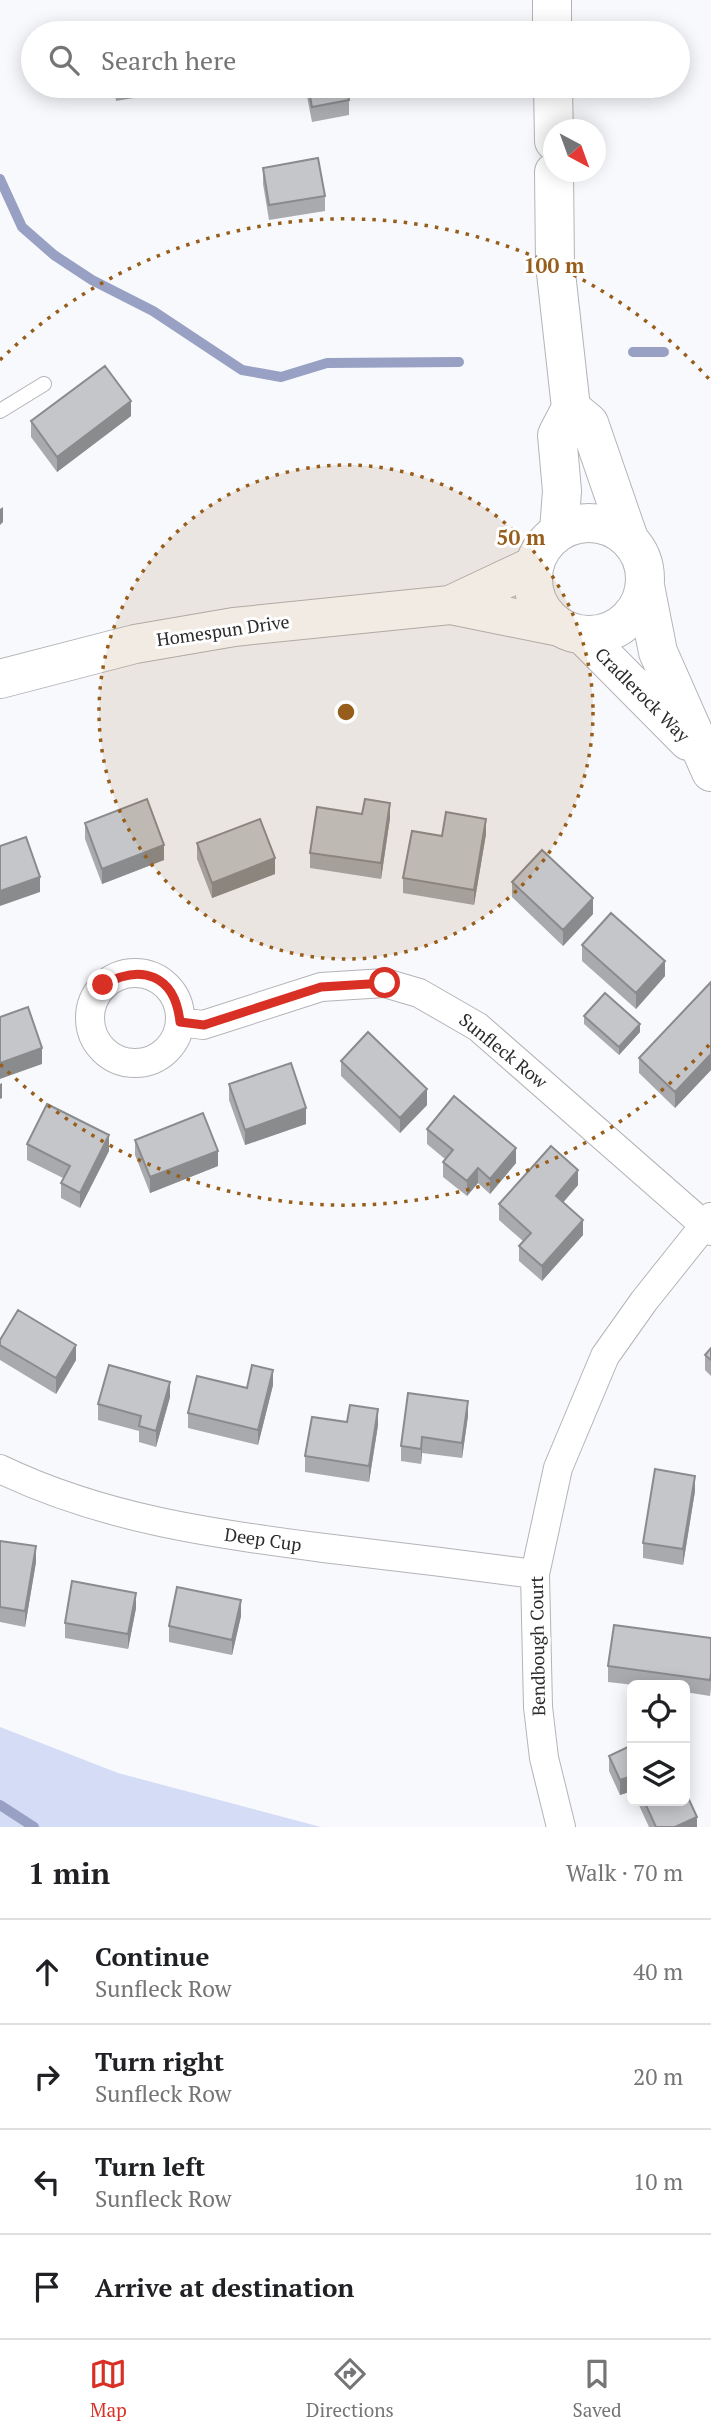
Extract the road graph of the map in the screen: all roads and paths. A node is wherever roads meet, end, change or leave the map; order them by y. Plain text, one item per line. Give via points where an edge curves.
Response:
1 (552, 0) edge
2 (552, 21) edge
3 (553, 98) edge
4 (554, 119) edge
5 (554, 182) edge
6 (44, 384) dead end
7 (570, 408) junction
8 (0, 411) edge
9 (559, 530) junction
10 (629, 539) junction
11 (533, 566) junction
12 (645, 586) junction
13 (450, 605) junction
14 (571, 631) junction
15 (0, 680) edge
16 (706, 764) edge
17 (180, 1022) dead end
18 (709, 1224) edge
19 (0, 1469) edge
20 (535, 1574) junction
21 (561, 1827) edge

1 - 2 street
3 - 4 street
5 - 7 street via 555,264
6 - 8 lane
7 - 9 street via 556,435 562,491
7 - 10 street via 589,423
9 - 10 street via 596,522
9 - 11 street via 539,551
10 - 12 street via 640,553
11 - 13 street, Homespun Drive
11 - 14 street via 536,601 545,616
12 - 14 street via 638,607 624,623 605,633
12 - 16 street, Cradlerock Way via 658,652
13 - 14 street, Homespun Drive
13 - 15 street, Homespun Drive via 234,627 135,644
14 - 16 street, Cradlerock Way
17 - 18 street, Sunfleck Row via 204,1025 321,987 385,983 419,993 478,1027
18 - 20 street, Bendbough Court via 605,1356 558,1468
19 - 20 street, Deep Cup via 98,1508 158,1522 230,1536
20 - 21 street, Bendbough Court via 538,1707 544,1758

